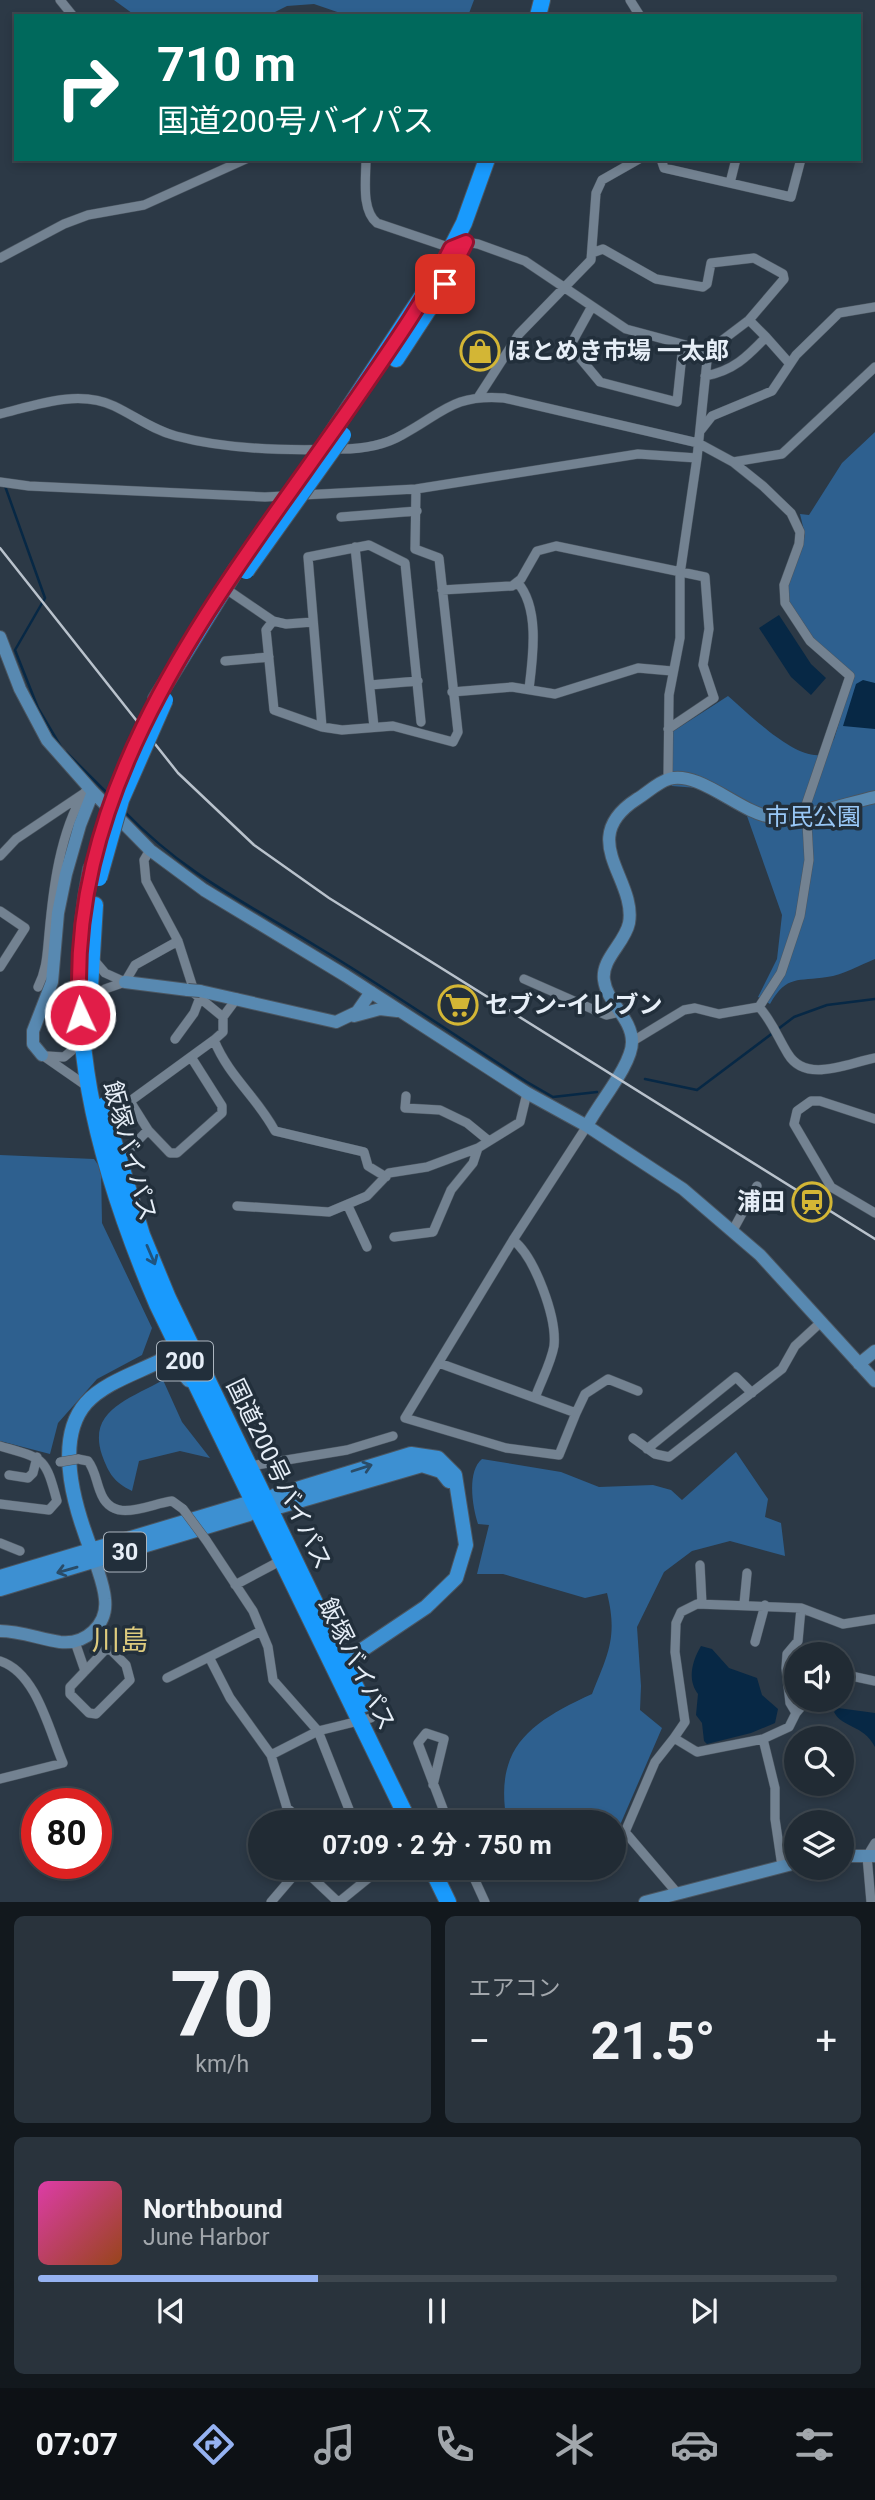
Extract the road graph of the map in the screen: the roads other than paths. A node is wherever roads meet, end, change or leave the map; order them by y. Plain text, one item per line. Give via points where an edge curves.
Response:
1 (60, 0) edge
2 (72, 14) edge
3 (242, 161) edge
4 (366, 161) edge
5 (486, 161) edge
6 (496, 161) edge
7 (635, 161) edge
8 (662, 161) edge
9 (736, 161) edge
10 (800, 161) edge
11 (730, 183) junction
12 (459, 245) junction
13 (592, 253) junction
14 (0, 258) edge
15 (563, 289) junction
16 (875, 307) edge
17 (591, 308) junction
18 (749, 320) junction
19 (766, 337) junction
20 (683, 345) junction
21 (708, 351) junction
22 (790, 364) junction
23 (874, 369) edge
24 (705, 376) junction
25 (479, 396) junction
26 (0, 415) edge
27 (698, 439) junction
28 (697, 458) junction
29 (733, 462) junction
30 (0, 482) edge
31 (416, 489) junction
32 (417, 512) junction
33 (372, 514) junction
34 (341, 517) dead end
35 (370, 527) dead end
36 (355, 547) junction
37 (242, 570) junction
38 (680, 574) junction
39 (517, 582) junction
40 (442, 590) junction
41 (232, 593) junction
42 (273, 621) junction
43 (313, 622) junction
44 (0, 637) edge
45 (269, 657) junction
46 (225, 661) dead end
47 (672, 671) junction
48 (418, 681) junction
49 (370, 685) junction
50 (529, 689) junction
51 (452, 692) junction
52 (160, 699) junction
53 (420, 722) dead end
54 (322, 727) junction
55 (374, 727) junction
56 (668, 729) junction
57 (668, 779) junction
58 (89, 791) junction
59 (875, 796) edge
60 (808, 813) junction
61 (150, 850) junction
62 (0, 856) edge
63 (95, 873) junction
64 (0, 911) edge
65 (178, 941) junction
66 (90, 954) junction
67 (0, 967) edge
68 (346, 976) junction
69 (524, 979) dead end
70 (125, 982) junction
71 (38, 987) dead end
72 (371, 992) junction
73 (196, 994) junction
74 (237, 998) junction
75 (89, 1004) junction
76 (759, 1007) junction
77 (401, 1012) junction
78 (620, 1012) junction
79 (223, 1017) junction
80 (350, 1018) junction
81 (175, 1039) dead end
82 (214, 1040) junction
83 (633, 1041) junction
84 (82, 1042) junction
85 (41, 1055) junction
86 (191, 1057) junction
87 (875, 1058) edge
88 (88, 1087) junction
89 (527, 1093) junction
90 (406, 1096) dead end
91 (875, 1119) edge
92 (587, 1126) junction
93 (148, 1130) junction
94 (489, 1141) junction
95 (478, 1148) junction
96 (117, 1161) junction
97 (386, 1177) junction
98 (757, 1186) dead end
99 (237, 1206) dead end
100 (348, 1206) junction
101 (875, 1213) edge
102 (733, 1230) junction
103 (394, 1237) dead end
104 (513, 1240) junction
105 (368, 1247) dead end
106 (141, 1267) junction
107 (820, 1323) junction
108 (875, 1351) edge
109 (160, 1361) junction
110 (439, 1363) junction
111 (859, 1364) junction
112 (875, 1381) edge
113 (638, 1391) dead end
114 (752, 1393) junction
115 (535, 1398) junction
116 (576, 1413) junction
117 (221, 1435) junction
118 (393, 1436) dead end
119 (633, 1438) dead end
120 (0, 1446) edge
121 (648, 1449) junction
122 (41, 1460) junction
123 (250, 1466) junction
124 (9, 1475) dead end
125 (277, 1501) dead end
126 (0, 1504) edge
127 (247, 1509) dead end
128 (0, 1543) edge
129 (20, 1551) dead end
130 (93, 1555) junction
131 (282, 1560) junction
132 (700, 1565) dead end
133 (747, 1573) dead end
134 (0, 1577) edge
135 (234, 1585) junction
136 (0, 1589) edge
137 (702, 1604) junction
138 (744, 1604) junction
139 (765, 1605) junction
140 (801, 1608) junction
141 (875, 1619) edge
142 (0, 1631) edge
143 (261, 1632) junction
144 (75, 1642) junction
145 (755, 1642) dead end
146 (209, 1657) junction
147 (0, 1661) edge
148 (344, 1662) junction
149 (85, 1671) junction
150 (167, 1678) dead end
151 (854, 1678) edge
152 (875, 1681) edge
153 (796, 1713) joint
154 (365, 1720) junction
155 (318, 1731) junction
156 (674, 1738) junction
157 (763, 1739) junction
158 (271, 1755) junction
159 (0, 1779) edge
160 (433, 1785) junction
161 (289, 1810) edge
162 (350, 1810) edge
163 (404, 1810) edge
164 (414, 1810) edge
165 (443, 1810) edge
166 (875, 1843) edge
167 (871, 1856) edge
168 (782, 1866) joint
169 (290, 1880) edge
170 (315, 1880) edge
171 (366, 1880) edge
172 (437, 1880) edge
173 (449, 1880) edge
174 (475, 1880) edge
175 (678, 1894) junction
176 (271, 1902) edge
177 (338, 1902) edge
178 (448, 1902) edge
179 (460, 1902) edge
180 (485, 1902) edge
181 (645, 1902) edge
182 (871, 1902) edge

1 - 2 street
3 - 14 street via 144,205 64,224
4 - 12 street via 372,219
5 - 12 highway, 200
6 - 12 highway, 国道200号バイパス / 200
7 - 13 street via 612,172 596,192
8 - 11 street via 664,168
9 - 11 street
10 - 11 street via 791,197
12 - 15 street via 525,261
12 - 37 highway, 200
12 - 37 highway, 国道200号バイパス / 200, bridge via 421,323
13 - 15 street via 587,267
13 - 18 street via 603,248 656,279 703,287 711,263 760,259 785,276
15 - 17 street
15 - 25 street via 519,334
16 - 22 street via 839,313
17 - 20 street via 626,329
17 - 20 street via 570,346 600,382 677,402
18 - 19 street
18 - 21 street
19 - 22 street
19 - 24 street via 735,367
20 - 21 street
21 - 24 street
22 - 27 street via 772,391 712,416
23 - 29 street via 782,454
24 - 27 street
25 - 26 street via 450,405 390,441 342,449 203,442 163,432 90,398 47,402
25 - 27 street via 528,401
27 - 28 street
27 - 29 street
28 - 31 street via 638,454
28 - 38 street
29 - 60 street via 796,521 799,544 786,575 785,603 810,641 850,676 806,805
30 - 31 street via 265,497
31 - 32 street
32 - 33 street
32 - 40 street via 415,549 439,558
33 - 34 street
33 - 35 street
36 - 43 street via 308,557
36 - 48 street via 369,545 405,563
36 - 49 street
37 - 41 highway, 国道200号バイパス / 200
37 - 52 highway, 200
38 - 39 street via 556,546 537,551
38 - 47 street via 680,638
38 - 56 street via 707,580 709,629 703,665 714,698
39 - 40 street
39 - 50 street via 527,593 534,653
40 - 51 street
41 - 42 street
41 - 52 highway, 国道200号バイパス / 200
42 - 43 street
42 - 45 street via 267,630
43 - 54 street
44 - 58 street via 33,717
45 - 46 street
45 - 54 street via 274,710
47 - 50 street via 638,668 555,694
47 - 56 street
48 - 49 street
48 - 53 street
49 - 55 street
50 - 51 street
51 - 55 street via 458,732 453,742 393,726
52 - 63 highway, 国道200号バイパス / 200, bridge
54 - 55 street
56 - 57 street
57 - 60 street via 683,777 759,815 778,818
57 - 78 street via 628,805 612,826 612,861 629,922 606,963 603,980
58 - 61 street
58 - 62 street via 16,839
58 - 71 street via 72,817 59,867 46,970
58 - 85 street via 58,913 52,982 33,1031 33,1044
59 - 60 street
60 - 76 street via 809,860 800,916 780,973
61 - 65 street via 145,860 146,881
61 - 68 street via 204,890
63 - 66 highway, 国道200号バイパス / 200
63 - 84 highway, 飯塚バイパス / 200 via 78,965
64 - 67 street via 25,928
65 - 70 street via 135,965
65 - 73 street
66 - 70 street via 105,973
66 - 75 highway, 国道200号バイパス / 200
68 - 72 street
68 - 80 street via 356,998
69 - 78 street via 606,1014
70 - 73 street
70 - 75 street via 105,989
72 - 77 street
72 - 80 street
73 - 74 street
73 - 79 street
73 - 81 street via 194,1013
74 - 79 street
74 - 80 street via 327,1021
75 - 96 highway, 国道200号バイパス / 200 via 97,1084
76 - 83 street via 719,1014 684,1010
76 - 87 street via 790,1058 802,1066 814,1071
77 - 80 street via 380,1009
77 - 89 street
78 - 83 street
79 - 82 street via 223,1032
82 - 86 street
82 - 97 street via 224,1064 275,1131 363,1152 368,1166
83 - 92 street via 625,1064
84 - 85 street via 64,1056
84 - 88 highway, 飯塚バイパス / 200
85 - 88 street
86 - 93 street via 133,1099 131,1103
86 - 93 street via 222,1113 173,1154
88 - 106 highway, 飯塚バイパス / 200 via 104,1159
89 - 92 street
89 - 94 street via 520,1122
90 - 94 street via 405,1108 440,1110
91 - 101 street via 811,1101 797,1111 794,1124 831,1187
92 - 102 street via 683,1189
92 - 104 street
93 - 96 street
94 - 95 street
95 - 97 street
95 - 103 street via 433,1232
96 -> 123 highway, 国道200号バイパス / 200 via 169,1298
97 - 100 street via 367,1196
98 - 102 street
99 - 100 street via 307,1213
100 - 105 street
102 - 107 street
104 - 110 street
104 - 115 street via 533,1266 554,1334 552,1354
106 - 109 main road via 140,1275 166,1332
106 - 117 highway, 飯塚バイパス / 200
107 - 111 street
107 - 114 street via 795,1346 782,1369
108 - 111 street
109 - 117 main road via 184,1371
109 - 130 main road, 30 via 97,1393 85,1404 70,1434 68,1465
110 - 115 street
110 - 116 street via 405,1418 506,1448 559,1455
111 - 112 street
113 - 116 street via 608,1379 585,1394
114 - 121 street via 669,1457
114 - 121 street via 736,1377
115 - 116 street
117 - 131 highway, 飯塚バイパス / 200
118 - 123 street via 347,1450
119 - 121 street
120 - 122 street
122 - 124 street via 28,1478
122 - 126 street via 57,1501 49,1510
122 - 135 street, bridge via 88,1461 103,1500 114,1508 131,1512 172,1501 206,1540
123 - 148 highway, 国道200号バイパス / 200
125 - 148 main road via 411,1454 438,1458 455,1475 466,1545 456,1578 426,1607
127 - 130 main road, 30
128 - 129 street
130 - 134 main road, 30
130 -> 136 main road, 30
130 - 144 street via 106,1601 104,1611 95,1629
131 - 135 street
131 - 154 highway, 飯塚バイパス / 200
132 - 137 street
133 - 138 street
135 - 143 street via 253,1611
137 - 138 street
137 - 156 street via 686,1607 676,1623 675,1652 685,1716
138 - 139 street
139 - 140 street
139 - 145 street
140 - 141 street via 843,1624
140 - 153 street via 797,1640 787,1654 786,1668 790,1703
142 - 144 street
143 - 146 street
143 - 155 street via 273,1680
144 - 149 street
146 - 150 street
146 - 158 street via 230,1698
147 - 159 street via 29,1685 63,1763
148 - 154 highway, 国道200号バイパス / 200
149 - 149 street via 105,1650 111,1650 126,1665 130,1680 96,1714 89,1713 70,1694 70,1687
151 - 152 street
153 - 157 street via 789,1727
154 - 155 street
154 - 163 highway, 飯塚バイパス / 200
154 - 164 highway, 国道200号バイパス / 200
155 - 158 street
155 - 162 street
156 - 157 street via 697,1752
156 - 175 street via 655,1762 625,1829
157 - 168 street via 775,1788
158 - 161 street
160 - 160 street via 418,1743 426,1733 444,1739
160 - 165 street
166 - 167 street
167 - 182 street
168 - 175 street
169 - 176 street
170 - 177 street
171 - 177 street
172 - 178 highway
173 - 179 highway
174 - 180 street
175 - 181 street

